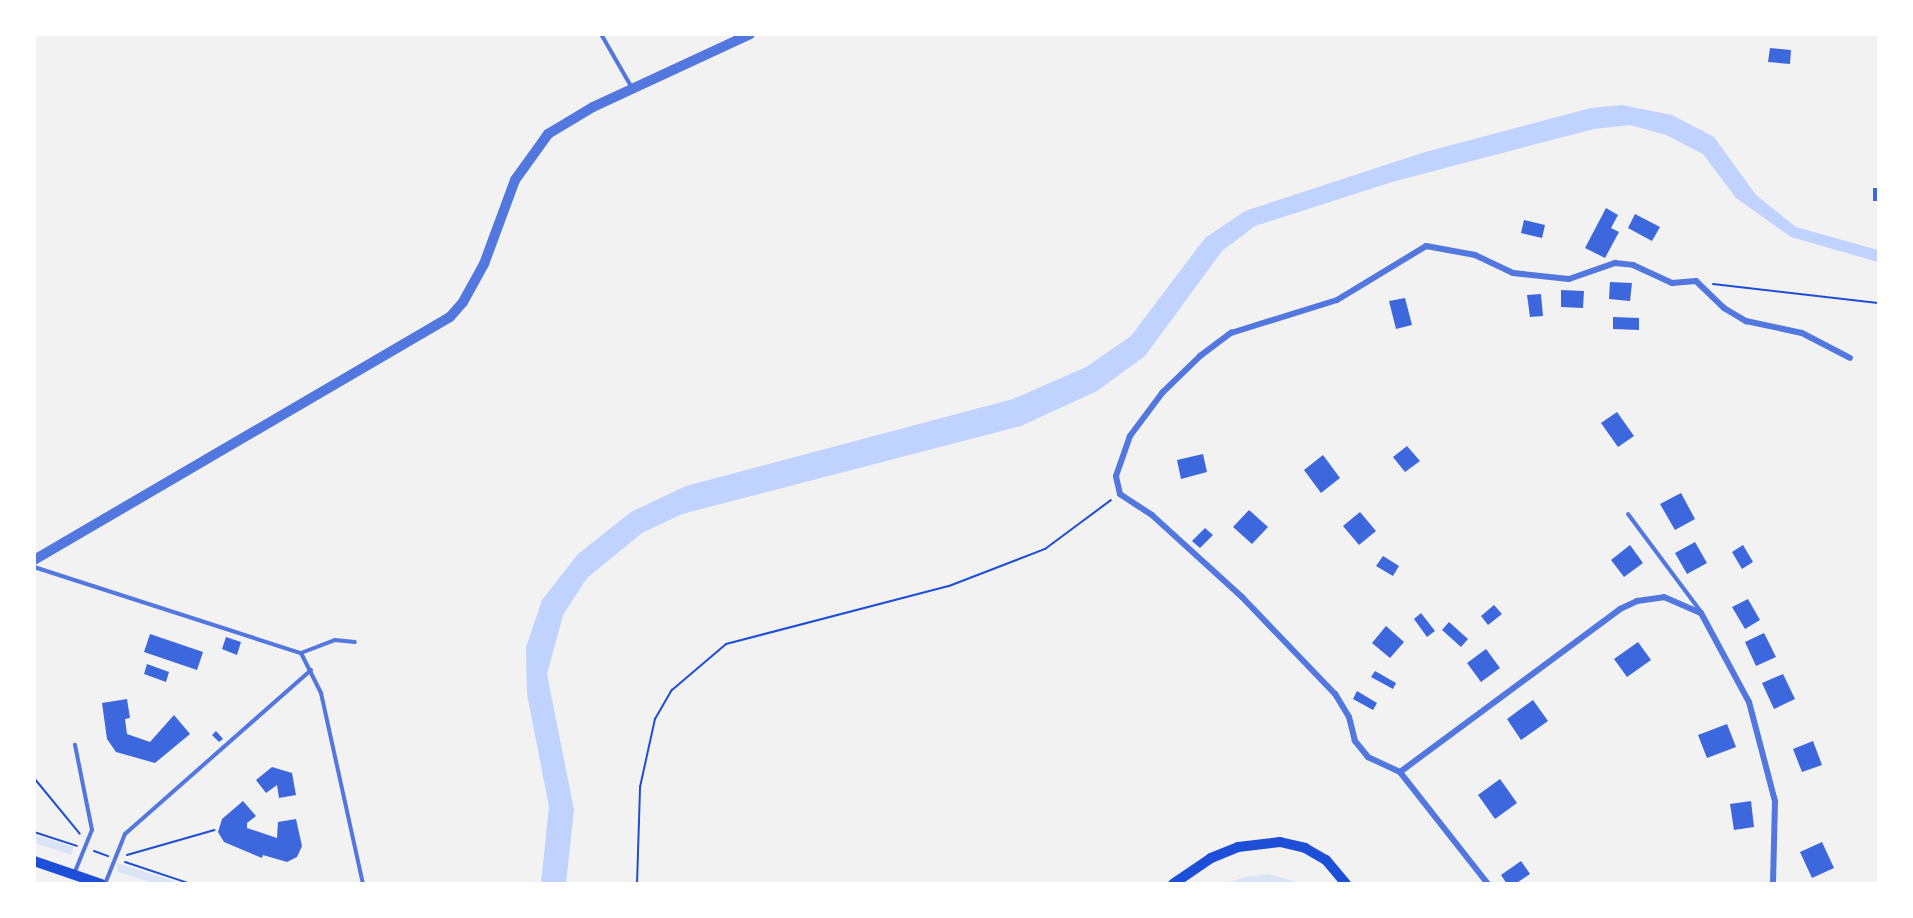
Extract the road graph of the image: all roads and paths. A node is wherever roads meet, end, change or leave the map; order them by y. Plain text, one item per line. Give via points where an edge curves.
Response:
1 (601, 34) edge
2 (750, 34) edge
3 (632, 89) junction
4 (1696, 281) junction
5 (1878, 303) edge
6 (1850, 358) dead end
7 (1120, 494) junction
8 (1628, 514) dead end
9 (34, 560) edge
10 (34, 567) edge
11 (1701, 613) junction
12 (355, 642) dead end
13 (301, 653) junction
14 (311, 670) junction
15 (75, 745) dead end
16 (1400, 772) junction
17 (34, 778) edge
18 (214, 830) dead end
19 (87, 842) junction
20 (115, 858) junction
21 (34, 861) edge
22 (74, 874) junction
23 (103, 884) edge
24 (363, 884) edge
25 (637, 884) edge
26 (1173, 884) edge
27 (1346, 884) edge
28 (1488, 884) edge
29 (1773, 884) edge

1 - 3 lane
2 - 3 street
3 - 9 street via 548,134 531,153 515,180 484,264 450,317
4 - 5 path
4 - 6 street via 1724,308 1746,321 1802,333
4 - 7 street via 1672,283 1633,265 1615,262 1569,279 1513,273 1474,255 1426,246 1337,300 1232,333 1200,356 1162,393 1130,436 1116,476
7 - 16 street via 1152,516 1250,605 1335,694 1355,741 1368,757
7 - 25 path via 1045,549 949,586 726,644 672,690 655,719 640,787
8 - 11 lane
10 - 13 lane
11 - 16 street via 1664,597 1637,601 1620,609
11 - 29 street via 1749,702 1770,771 1777,828
12 - 13 lane via 335,640
13 - 14 lane
14 - 20 lane via 125,834
14 - 24 lane via 321,693
15 - 19 lane via 92,830
16 - 28 street
17 - 19 path
18 - 20 path
19 - 22 lane
20 - 23 lane
21 - 22 main road
22 - 23 main road
26 - 27 main road via 1211,858 1238,847 1280,842 1305,848 1326,860

